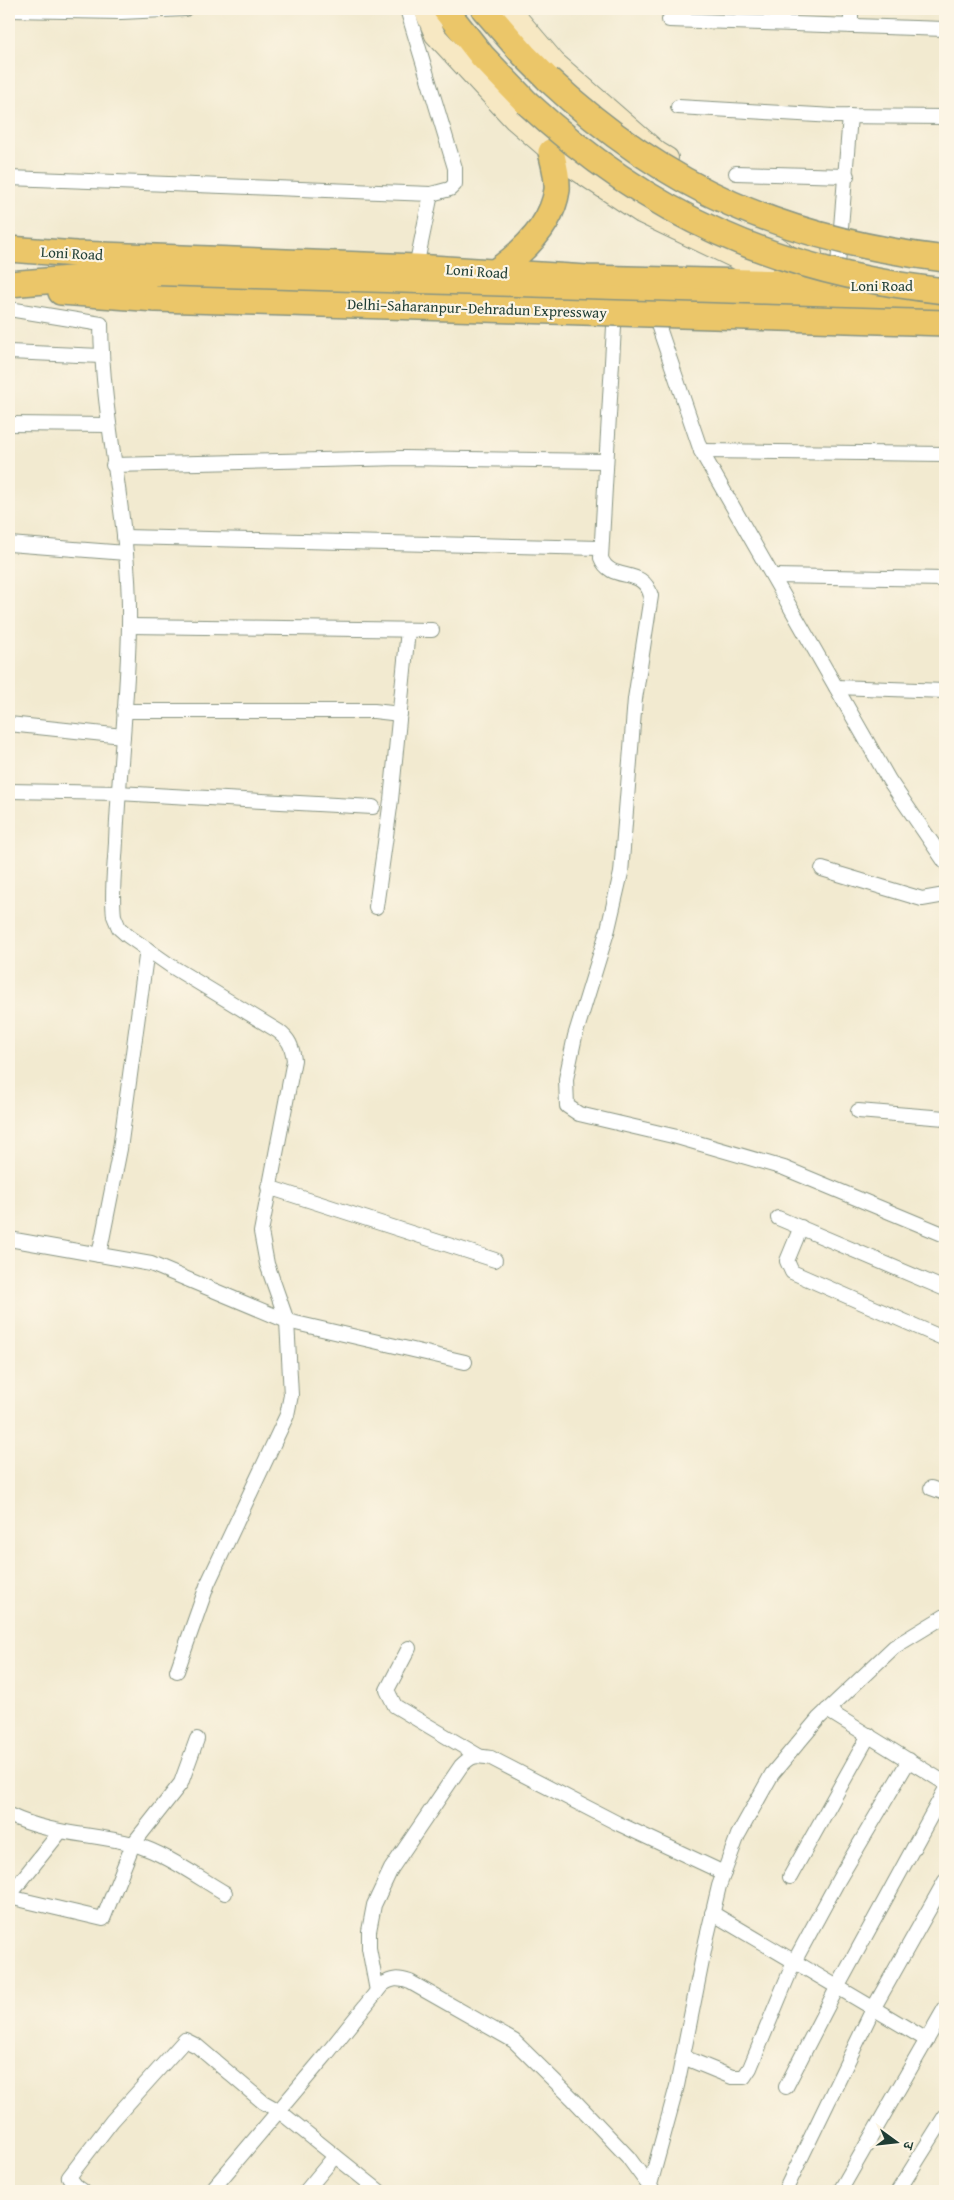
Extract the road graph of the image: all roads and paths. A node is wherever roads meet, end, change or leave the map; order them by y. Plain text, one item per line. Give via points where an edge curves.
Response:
1 (184, 9) edge
2 (407, 9) edge
3 (424, 9) edge
4 (446, 9) edge
5 (484, 9) edge
6 (510, 9) edge
7 (851, 9) edge
8 (9, 10) edge
9 (48, 10) edge
10 (669, 20) dead end
11 (851, 26) junction
12 (945, 29) edge
13 (678, 107) dead end
14 (850, 116) junction
15 (945, 117) edge
16 (551, 152) junction
17 (736, 173) dead end
18 (847, 176) junction
19 (9, 178) edge
20 (431, 194) junction
21 (9, 249) edge
22 (945, 259) edge
23 (416, 267) junction
24 (495, 272) junction
25 (945, 285) edge
26 (9, 286) edge
27 (825, 291) junction
28 (945, 291) edge
29 (789, 293) junction
30 (615, 299) junction
31 (650, 300) junction
32 (945, 306) edge
33 (9, 309) edge
34 (945, 323) edge
35 (9, 352) edge
36 (101, 356) junction
37 (9, 424) edge
38 (108, 425) junction
39 (701, 451) junction
40 (945, 454) edge
41 (605, 461) junction
42 (113, 465) junction
43 (124, 537) junction
44 (9, 544) edge
45 (601, 548) junction
46 (126, 553) junction
47 (773, 576) junction
48 (945, 579) edge
49 (129, 626) junction
50 (408, 630) junction
51 (432, 630) dead end
52 (836, 687) junction
53 (945, 691) edge
54 (124, 711) junction
55 (400, 714) junction
56 (9, 724) edge
57 (123, 736) junction
58 (9, 791) edge
59 (118, 793) junction
60 (373, 807) dead end
61 (945, 862) edge
62 (822, 869) dead end
63 (945, 895) edge
64 (376, 907) dead end
65 (146, 949) junction
66 (858, 1111) dead end
67 (945, 1118) edge
68 (268, 1187) junction
69 (778, 1218) dead end
70 (801, 1228) junction
71 (945, 1235) edge
72 (9, 1239) edge
73 (99, 1255) junction
74 (495, 1260) dead end
75 (945, 1289) edge
76 (287, 1321) junction
77 (945, 1339) edge
78 (465, 1362) dead end
79 (931, 1488) dead end
80 (945, 1493) edge
81 (945, 1616) edge
82 (409, 1648) dead end
83 (177, 1671) dead end
84 (827, 1710) junction
85 (868, 1735) junction
86 (197, 1739) dead end
87 (479, 1756) junction
88 (909, 1760) junction
89 (945, 1782) edge
90 (945, 1790) edge
91 (9, 1815) edge
92 (60, 1832) junction
93 (133, 1844) junction
94 (724, 1873) junction
95 (790, 1877) dead end
96 (945, 1881) edge
97 (225, 1893) dead end
98 (9, 1896) edge
99 (712, 1913) junction
100 (794, 1962) junction
101 (837, 1988) junction
102 (377, 1991) junction
103 (873, 2008) junction
104 (945, 2008) edge
105 (927, 2040) junction
106 (683, 2057) junction
107 (786, 2088) dead end
108 (279, 2111) junction
109 (945, 2116) edge
110 (335, 2156) junction
111 (652, 2188) edge
112 (83, 2191) edge
113 (211, 2191) edge
114 (306, 2191) edge
115 (379, 2191) edge
116 (785, 2191) edge
117 (840, 2191) edge
118 (898, 2191) edge

1 - 9 street via 122,12
2 - 20 street via 455,168 455,184 450,190
3 - 16 street via 435,35 514,120
4 - 28 highway, bridge via 501,77 555,128 613,174 678,214 786,259 864,279
5 - 22 highway, bridge via 524,55 581,110 631,148 693,186 795,230 870,248
6 - 27 street via 555,62 658,152 786,227 810,245
7 - 11 street
8 - 9 street
10 - 11 street
11 - 12 street
13 - 14 street
14 - 15 street
14 - 18 street
16 - 24 highway via 557,189 552,209 534,238
16 - 29 street via 641,213
17 - 18 street
18 - 27 street
19 - 20 street
20 - 23 street
21 - 23 highway, Loni Road
23 - 24 highway, Loni Road
24 - 29 highway, Loni Road
25 - 27 highway, Loni Road
26 - 30 highway, Loni Road via 94,277
26 - 34 highway, Delhi–Saharanpur–Dehradun Expressway, bridge via 156,299
27 - 29 highway, Loni Road
27 - 32 highway, Loni Road
29 - 31 highway, Loni Road
30 - 31 highway, Loni Road
30 - 41 street
31 - 39 street
33 - 36 street via 101,324
35 - 36 street
36 - 38 street
37 - 38 street
38 - 42 street
39 - 40 street
39 - 47 street
41 - 42 street via 403,458
41 - 45 street
42 - 43 street
43 - 45 street
43 - 46 street
44 - 46 street
45 - 71 street via 601,558 609,570 643,581 651,596 635,699 621,873 608,929 575,1036 566,1079 567,1106 579,1114 677,1137 791,1170
46 - 49 street
47 - 48 street
47 - 52 street
49 - 50 street
49 - 54 street
50 - 51 street
50 - 55 street
52 - 53 street
52 - 61 street via 889,780
54 - 55 street via 374,711
54 - 57 street
55 - 64 street
56 - 57 street
57 - 59 street
58 - 59 street
59 - 60 street
59 - 65 street via 114,916 119,928
62 - 63 street via 922,899
65 - 68 street via 278,1031 292,1047 294,1060
65 - 73 street via 120,1149
66 - 67 street
68 - 74 street
68 - 76 street via 262,1246
69 - 70 street
70 - 75 street
70 - 77 street via 787,1261 792,1272
72 - 73 street
73 - 76 street via 151,1264
76 - 78 street
76 - 83 street via 291,1395 287,1415 211,1577
79 - 80 street
81 - 84 street via 894,1647
82 - 87 street via 387,1690 395,1706
84 - 85 street
84 - 94 street via 772,1774 738,1835
85 - 88 street
85 - 95 street
86 - 93 street via 181,1783
87 - 94 street via 491,1758 617,1823
87 - 102 street via 470,1757 461,1766 382,1886 369,1931
88 - 89 street
88 - 100 street
90 - 101 street
91 - 92 street via 34,1826
92 - 93 street
92 - 98 street
93 - 97 street via 161,1856
93 - 98 street via 103,1919
94 - 99 street
96 - 103 street
99 - 100 street
99 - 106 street
100 - 101 street
100 - 106 street via 744,2077 732,2077
101 - 103 street
101 - 107 street
102 - 108 street
102 - 111 street via 392,1979 410,1982 514,2041 628,2157
103 - 105 street
103 - 116 street
104 - 105 street
105 - 117 street
106 - 111 street
108 - 110 street
108 - 112 street via 185,2040 112,2121 69,2177
108 - 113 street
109 - 118 street
110 - 114 street
110 - 115 street

